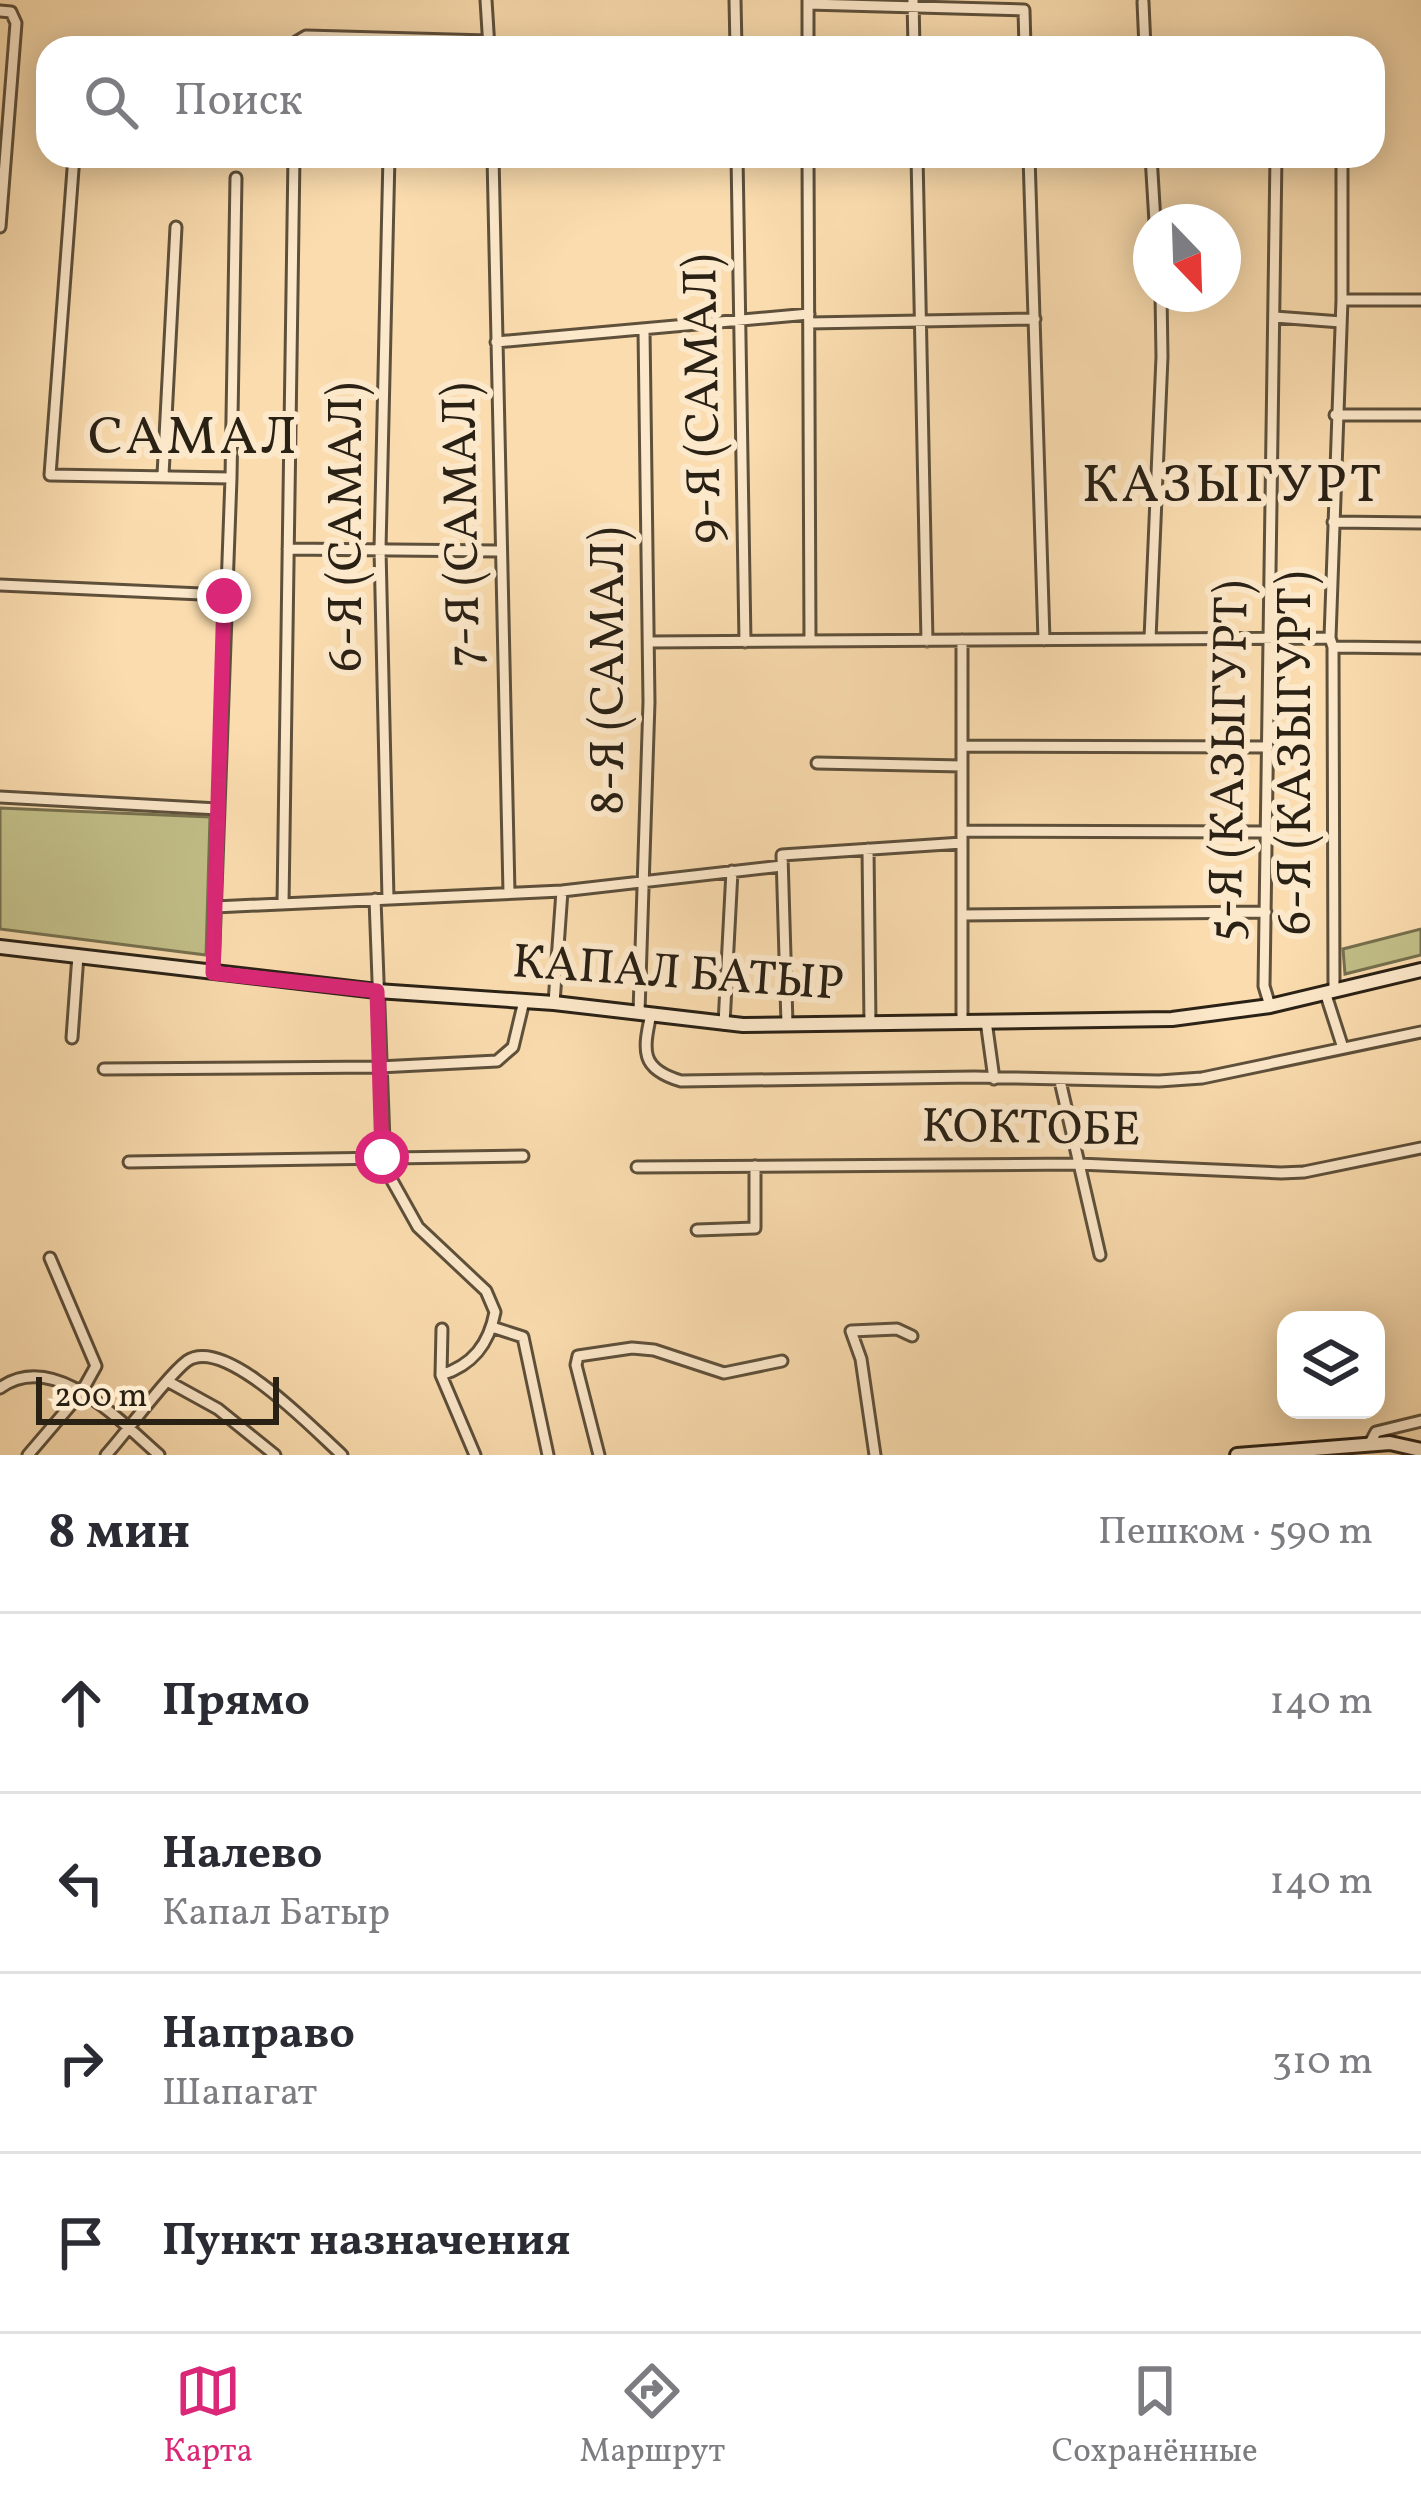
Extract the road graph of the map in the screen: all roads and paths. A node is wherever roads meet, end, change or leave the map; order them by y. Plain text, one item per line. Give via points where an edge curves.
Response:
1 (486, 0) edge
2 (735, 0) edge
3 (808, 2) edge
4 (1143, 2) edge
5 (913, 3) edge
6 (0, 11) edge
7 (488, 36) edge
8 (736, 36) edge
9 (808, 36) edge
10 (914, 36) edge
11 (1025, 36) edge
12 (1144, 36) edge
13 (73, 168) edge
14 (294, 168) edge
15 (389, 168) edge
16 (493, 168) edge
17 (737, 168) edge
18 (808, 168) edge
19 (917, 168) edge
20 (1030, 168) edge
21 (1152, 168) edge
22 (1276, 168) edge
23 (1342, 168) edge
24 (236, 178) dead end
25 (1154, 204) edge
26 (0, 227) edge
27 (176, 227) dead end
28 (1342, 300) junction
29 (1421, 300) edge
30 (1161, 312) edge
31 (1275, 317) junction
32 (809, 318) junction
33 (1036, 319) junction
34 (739, 320) junction
35 (922, 320) junction
36 (1341, 322) junction
37 (644, 330) junction
38 (496, 342) junction
39 (1335, 415) junction
40 (1421, 415) edge
41 (163, 475) junction
42 (231, 478) junction
43 (1333, 522) junction
44 (1421, 523) edge
45 (288, 549) junction
46 (380, 549) junction
47 (499, 551) junction
48 (0, 585) edge
49 (224, 596) junction
50 (1269, 638) junction
51 (1150, 639) junction
52 (927, 640) junction
53 (962, 640) junction
54 (1044, 640) junction
55 (810, 641) junction
56 (649, 642) junction
57 (745, 642) junction
58 (1332, 642) junction
59 (1421, 648) edge
60 (962, 746) junction
61 (1268, 747) junction
62 (817, 763) dead end
63 (962, 766) junction
64 (0, 797) edge
65 (218, 809) junction
66 (1266, 832) junction
67 (962, 837) junction
68 (868, 849) junction
69 (782, 861) junction
70 (732, 871) junction
71 (646, 880) junction
72 (562, 891) junction
73 (508, 893) junction
74 (375, 899) junction
75 (388, 899) junction
76 (283, 904) junction
77 (215, 907) junction
78 (1266, 913) junction
79 (962, 915) junction
80 (0, 947) edge
81 (78, 956) junction
82 (1421, 970) edge
83 (213, 973) junction
84 (377, 991) junction
85 (1330, 991) junction
86 (524, 1001) junction
87 (554, 1003) junction
88 (1270, 1006) junction
89 (645, 1013) junction
90 (962, 1021) junction
91 (986, 1021) junction
92 (724, 1024) junction
93 (787, 1024) junction
94 (870, 1024) junction
95 (1421, 1032) edge
96 (72, 1038) dead end
97 (1343, 1048) junction
98 (379, 1067) junction
99 (104, 1070) dead end
100 (994, 1078) junction
101 (1060, 1081) junction
102 (1421, 1148) edge
103 (523, 1156) dead end
104 (382, 1157) junction
105 (129, 1162) dead end
106 (1079, 1164) junction
107 (755, 1166) junction
108 (637, 1168) dead end
109 (697, 1230) dead end
110 (1100, 1255) dead end
111 (50, 1258) dead end
112 (492, 1327) junction
113 (442, 1329) dead end
114 (912, 1336) dead end
115 (782, 1361) dead end
116 (441, 1375) junction
117 (169, 1382) junction
118 (0, 1388) edge
119 (81, 1393) junction
120 (1421, 1421) edge
121 (130, 1429) junction
122 (1369, 1444) junction
123 (1421, 1450) edge
124 (1290, 1453) edge
125 (28, 1455) edge
126 (106, 1455) edge
127 (159, 1455) edge
128 (275, 1455) edge
129 (342, 1455) edge
130 (475, 1455) edge
131 (548, 1455) edge
132 (599, 1455) edge
133 (875, 1455) edge
134 (1237, 1455) edge

1 - 7 street
2 - 8 street
3 - 5 street
3 - 9 street
4 - 12 street
5 - 10 street
5 - 11 street via 1024,10
6 - 26 street via 16,23
13 - 41 street via 50,475
14 - 45 street
15 - 46 street, 6-Я (САМАЛ)
16 - 38 street, 7-Я (САМАЛ)
17 - 34 street, 9-Я (САМАЛ)
18 - 32 street
19 - 35 street
20 - 33 street
21 - 25 street
22 - 31 street, 5-Я (КАЗЫГУРТ)
23 - 28 street, 6-Я (КАЗЫГУРТ)
24 - 42 street
27 - 41 street
28 - 29 street
28 - 36 street, 6-Я (КАЗЫГУРТ)
30 - 51 street
31 - 36 street
31 - 50 street, 5-Я (КАЗЫГУРТ)
32 - 34 street
32 - 35 street
32 - 55 street
33 - 35 street
33 - 54 street
34 - 37 street
34 - 57 street, 9-Я (САМАЛ)
35 - 52 street
36 - 39 street, 6-Я (КАЗЫГУРТ)
37 - 38 street
37 - 56 street, 8-Я (САМАЛ)
38 - 47 street, 7-Я (САМАЛ)
39 - 40 street
39 - 43 street, 6-Я (КАЗЫГУРТ)
41 - 42 street
42 - 49 street
43 - 44 street
43 - 58 street, 6-Я (КАЗЫГУРТ)
45 - 46 street
45 - 76 street
46 - 47 street
46 - 75 street, 6-Я (САМАЛ)
47 - 73 street, 7-Я (САМАЛ)
48 - 49 street
49 - 65 street
50 - 51 street
50 - 58 street
50 - 61 street, 5-Я (КАЗЫГУРТ)
51 - 54 street
52 - 53 street
52 - 55 street
53 - 54 street
53 - 60 street
55 - 57 street
56 - 57 street
56 - 71 street, 8-Я (САМАЛ)
58 - 59 street
58 - 85 street, 6-Я (КАЗЫГУРТ)
60 - 61 street
60 - 63 street
61 - 66 street, 5-Я (КАЗЫГУРТ)
62 - 63 street
63 - 67 street
64 - 65 street
65 - 77 street
66 - 67 street
66 - 78 street, 5-Я (КАЗЫГУРТ)
67 - 68 street
67 - 79 street
68 - 69 street
68 - 94 street
69 - 70 street
69 - 93 street
70 - 71 street
70 - 92 street
71 - 72 street
71 - 89 street, 8-Я (САМАЛ)
72 - 73 street
72 - 87 street
73 - 75 street
74 - 75 street
74 - 76 street
74 - 84 street
76 - 77 street
77 - 83 street
78 - 79 street
78 - 88 street, 5-Я (КАЗЫГУРТ)
79 - 90 street
80 - 81 main road, КАПАЛ БАТЫР
81 - 83 main road, КАПАЛ БАТЫР
81 - 96 street
82 - 85 main road, КАПАЛ БАТЫР
83 - 84 main road, КАПАЛ БАТЫР
84 - 86 main road, КАПАЛ БАТЫР
84 - 98 street
85 - 88 main road, КАПАЛ БАТЫР
85 - 97 street, 6-Я (КАЗЫГУРТ)
86 - 87 main road, КАПАЛ БАТЫР
86 - 98 street via 513,1047 497,1061
87 - 89 main road, КАПАЛ БАТЫР
88 - 91 main road, КАПАЛ БАТЫР via 1172,1019
89 - 92 main road, КАПАЛ БАТЫР
89 - 100 street, 8-Я (САМАЛ) via 650,1062 681,1081
90 - 91 main road, КАПАЛ БАТЫР
90 - 94 main road, КАПАЛ БАТЫР
91 - 100 street
92 - 93 main road, КАПАЛ БАТЫР
93 - 94 main road, КАПАЛ БАТЫР
95 - 97 street
97 - 101 street via 1202,1078
98 - 99 street
98 - 104 street
100 - 101 street
101 - 106 street
102 - 106 street, КОКТОБЕ via 1304,1172
103 - 104 street
104 - 105 street
104 - 112 street via 418,1228 491,1299
106 - 107 street, КОКТОБЕ
106 - 110 street
107 - 108 street, КОКТОБЕ
107 - 109 street via 754,1228
111 - 119 street via 96,1366
112 - 116 street via 472,1361
112 - 131 street via 523,1337
113 - 116 street
114 - 133 street via 851,1331
115 - 132 street via 724,1373 654,1349 578,1356
116 - 130 street
117 - 121 street
117 - 128 street
117 - 129 street via 194,1358 220,1357
118 - 119 street via 37,1376
119 - 121 street
119 - 125 street
120 - 122 street via 1376,1432
121 - 126 street
121 - 127 street
122 - 123 main road
122 - 124 main road
124 - 134 main road

